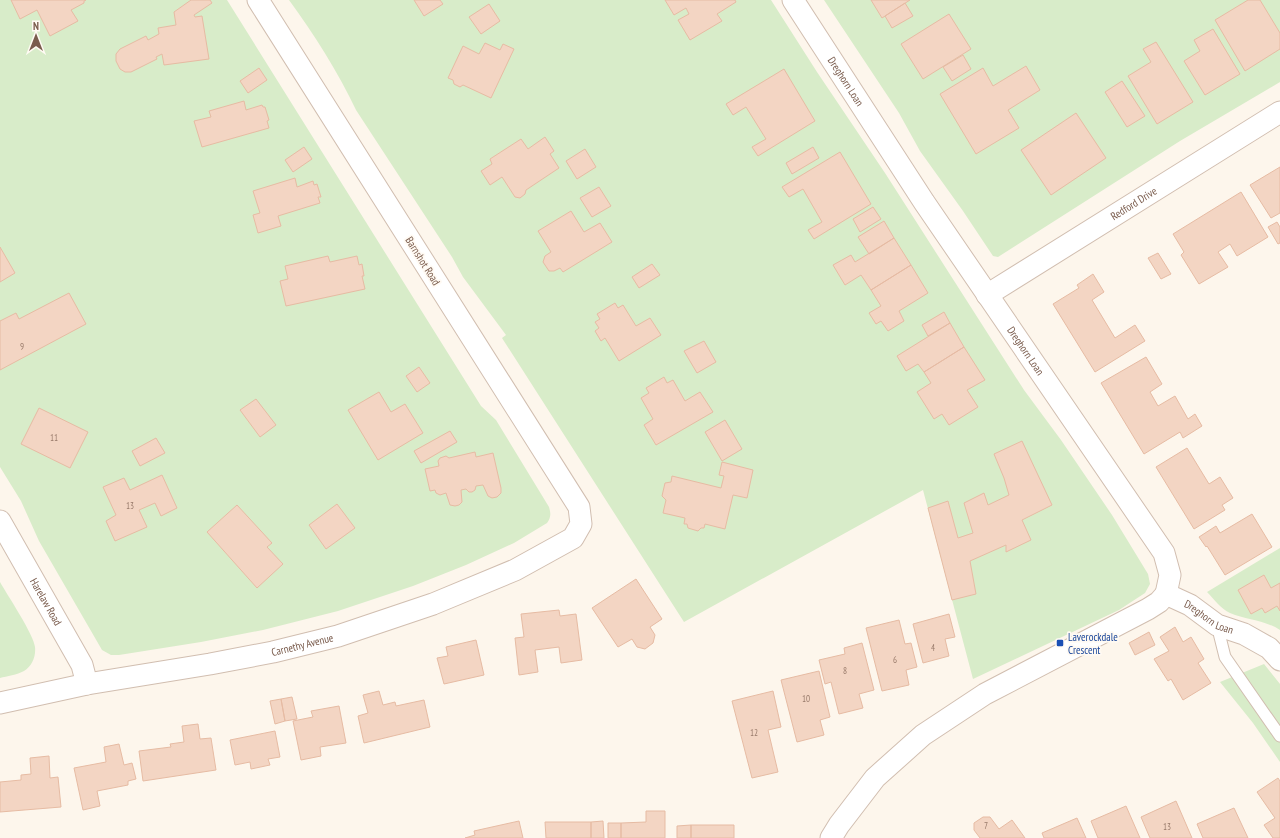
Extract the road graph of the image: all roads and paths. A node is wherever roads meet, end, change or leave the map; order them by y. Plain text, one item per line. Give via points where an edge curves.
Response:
1 (258, 0) edge
2 (793, 0) edge
3 (1280, 112) edge
4 (987, 295) junction
5 (0, 521) edge
6 (581, 524) joint
7 (1166, 594) junction
8 (1217, 625) junction
9 (1280, 660) edge
10 (86, 684) junction
11 (0, 703) edge
12 (1280, 736) edge
13 (831, 838) edge

1 - 6 street, Barnshot Road via 579,507
2 - 4 street, Dreghorn Loan
3 - 4 street, Redford Drive
4 - 7 street, Dreghorn Loan via 1164,553 1170,575
5 - 10 street, Harelaw Road via 82,665
6 - 10 street, Carnethy Avenue via 573,538 515,570 433,604 338,636 273,652
7 - 8 street, Dreghorn Loan via 1190,604
7 - 13 street via 1148,609 985,694 923,735 875,778 838,825
8 - 9 street, Dreghorn Loan via 1250,637 1269,648
8 - 12 lane via 1225,657
10 - 11 street, Carnethy Avenue

